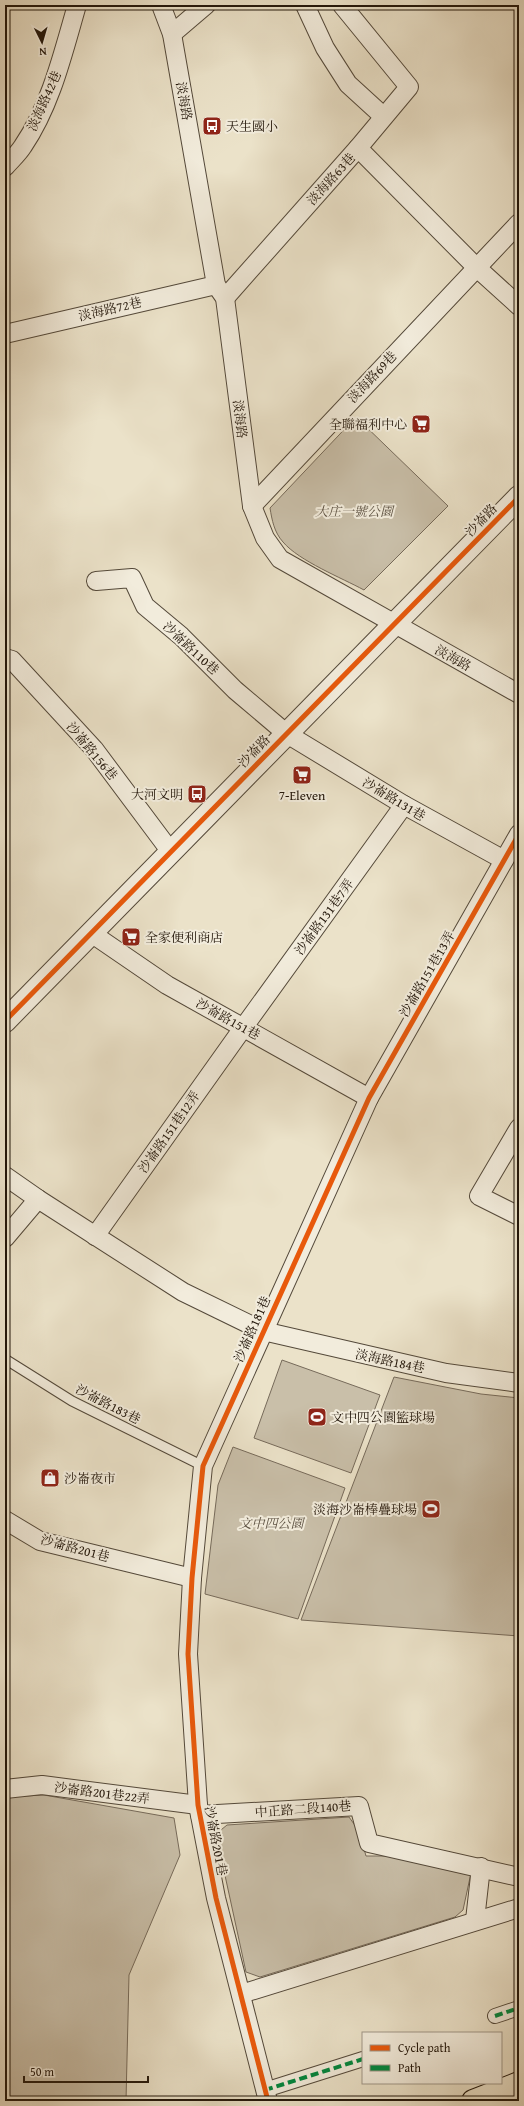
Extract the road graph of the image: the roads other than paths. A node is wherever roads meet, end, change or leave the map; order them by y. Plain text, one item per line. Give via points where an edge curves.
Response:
1 (77, 5) edge
2 (161, 5) edge
3 (206, 5) edge
4 (305, 5) edge
5 (342, 5) edge
6 (172, 34) junction
7 (383, 116) junction
8 (358, 148) junction
9 (5, 167) edge
10 (519, 223) edge
11 (476, 267) junction
12 (220, 291) junction
13 (519, 306) edge
14 (5, 334) edge
15 (519, 497) edge
16 (252, 506) junction
17 (96, 581) dead end
18 (394, 624) junction
19 (5, 658) edge
20 (519, 694) edge
21 (287, 734) junction
22 (404, 805) junction
23 (519, 834) edge
24 (171, 852) junction
25 (504, 860) junction
26 (91, 933) junction
27 (5, 1021) edge
28 (243, 1028) junction
29 (369, 1098) junction
30 (518, 1133) edge
31 (5, 1176) edge
32 (38, 1199) junction
33 (519, 1216) edge
34 (95, 1236) junction
35 (5, 1238) edge
36 (263, 1331) junction
37 (5, 1359) edge
38 (519, 1383) edge
39 (203, 1466) junction
40 (5, 1520) edge
41 (192, 1578) junction
42 (5, 1789) edge
43 (199, 1810) junction
44 (481, 1867) junction
45 (519, 1877) edge
46 (519, 1908) edge
47 (475, 1920) junction
48 (241, 1994) junction
49 (519, 2008) edge
50 (495, 2016) dead end
51 (362, 2059) edge
52 (519, 2083) edge
53 (266, 2096) edge
54 (473, 2101) edge

1 - 9 street, 淡海路42巷 via 59,68 42,111 23,146
2 - 6 street, 淡海路
3 - 6 street
4 - 7 street via 325,48 348,84
5 - 7 street via 409,87
6 - 12 street, 淡海路
7 - 8 street
8 - 11 street, 淡海路63巷
8 - 12 street, 淡海路63巷
10 - 11 street, 淡海路69巷
11 - 13 street, 淡海路63巷
11 - 16 street, 淡海路69巷
12 - 14 street, 淡海路72巷
12 - 16 street, 淡海路
15 - 18 street, 沙崙路
16 - 18 street, 淡海路 via 265,538 280,558
17 - 21 street, 沙崙路110巷 via 132,578 146,606 181,636 235,690
18 - 20 street, 淡海路
18 - 21 street, 沙崙路
19 - 24 street, 沙崙路156巷 via 12,660 94,749
21 - 22 street, 沙崙路131巷
21 - 24 street, 沙崙路
22 - 25 street, 沙崙路131巷
22 - 28 street, 沙崙路131巷7弄
23 - 25 street, 沙崙路151巷13弄
24 - 26 street, 沙崙路
25 - 29 street, 沙崙路151巷13弄
26 - 27 street, 沙崙路
26 - 28 street, 沙崙路151巷 via 167,985
28 - 29 street, 沙崙路151巷
28 - 34 street, 沙崙路151巷12弄
29 - 36 street, 沙崙路181巷
30 - 33 street via 479,1196
31 - 32 street, 沙崙路181巷
32 - 34 street, 沙崙路181巷
32 - 35 street
34 - 36 street, 沙崙路181巷 via 183,1292
36 - 38 street, 淡海路184巷 via 446,1373
36 - 39 street, 沙崙路181巷
37 - 39 lane, 沙崙路183巷 via 72,1401
39 - 41 street, 沙崙路181巷
40 - 41 street, 沙崙路201巷 via 40,1540
41 - 43 street, 沙崙路201巷 via 188,1654
42 - 43 street, 沙崙路201巷22弄 via 42,1785
43 - 44 street, 中正路二段140巷 via 359,1806 369,1843
43 - 48 street, 沙崙路201巷 via 216,1898
44 - 45 street, 中正路二段140巷
44 - 47 street
46 - 47 street
47 - 48 street
48 - 53 street, 沙崙路201巷
49 - 50 street
51 - 53 street
52 - 54 main road

